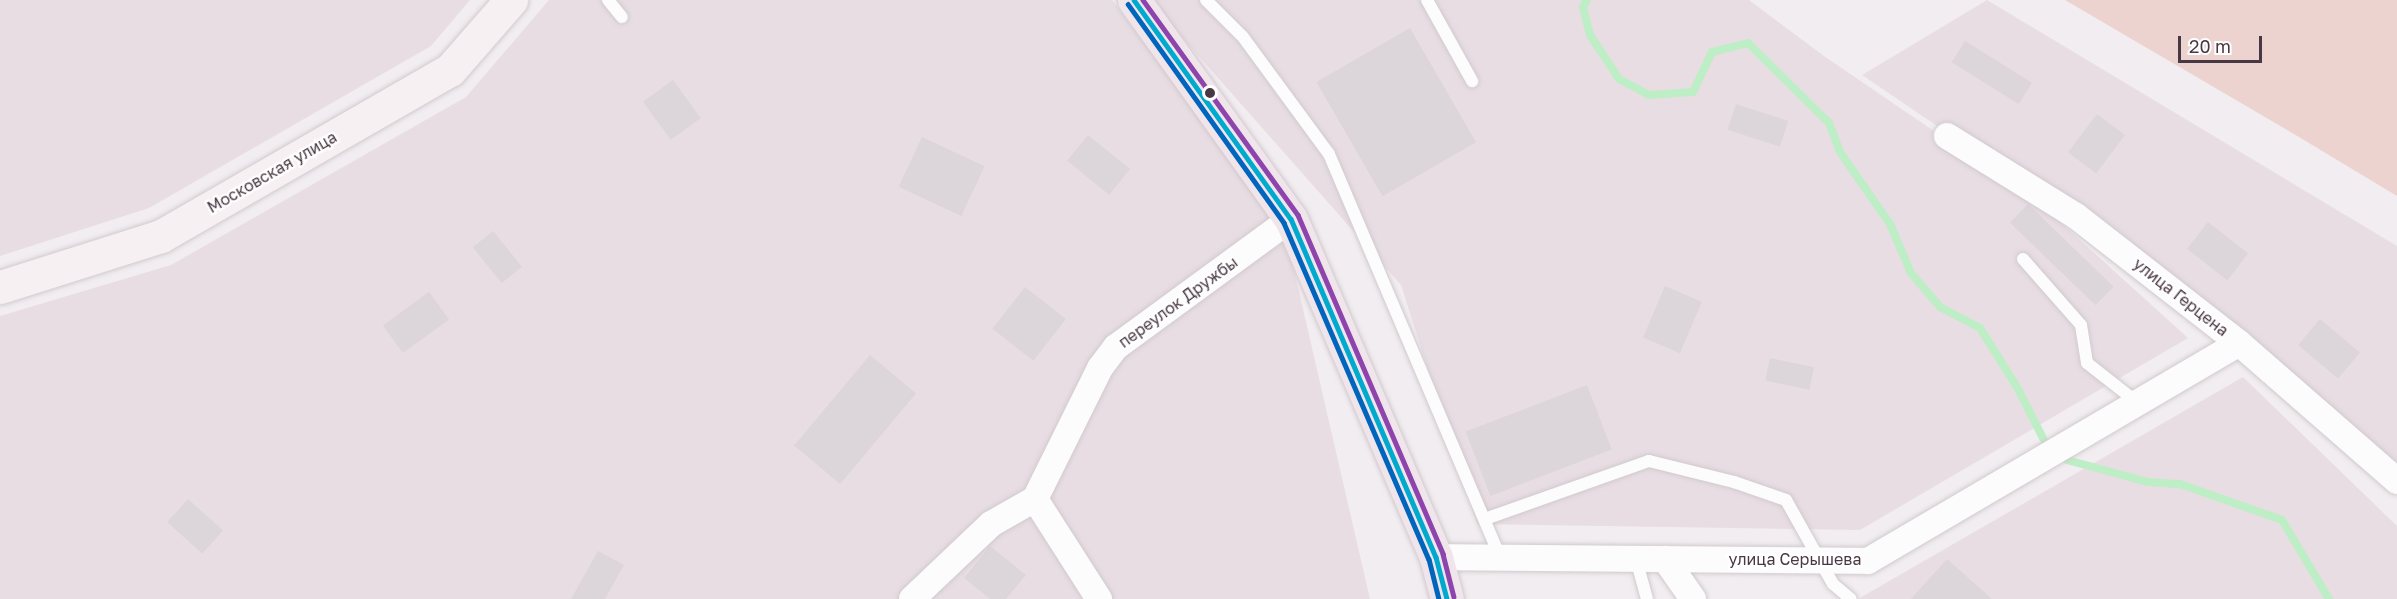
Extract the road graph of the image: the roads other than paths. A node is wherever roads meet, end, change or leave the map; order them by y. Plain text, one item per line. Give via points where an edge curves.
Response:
1 (511, 0) edge
2 (608, 0) edge
3 (1134, 0) edge
4 (1206, 0) edge
5 (1427, 0) edge
6 (622, 16) dead end
7 (1472, 81) dead end
8 (1947, 136) dead end
9 (1292, 219) junction
10 (2023, 259) dead end
11 (0, 287) edge
12 (2240, 343) junction
13 (2139, 403) junction
14 (2397, 481) edge
15 (1035, 499) junction
16 (1485, 519) junction
17 (1436, 557) junction
18 (1500, 557) junction
19 (1636, 559) junction
20 (1665, 559) junction
21 (1820, 560) junction
22 (912, 599) edge
23 (1100, 599) edge
24 (1447, 599) edge
25 (1647, 599) edge
26 (1693, 599) edge
27 (1851, 599) edge

1 - 11 street, Московская улица via 450,70 162,236
2 - 6 lane
3 - 9 main road
4 - 16 lane via 1243,37 1329,154
5 - 7 lane
8 - 12 street, улица Герцена via 2076,216
9 - 15 street, переулок Дружбы via 1116,347 1100,368
9 - 17 main road
10 - 13 lane via 2081,325 2088,363
12 - 13 street, улица Серышева
12 - 14 street, улица Герцена
13 - 21 street, улица Серышева via 1868,561
15 - 22 street via 992,524
15 - 23 street
16 - 18 lane
16 - 21 lane via 1649,461 1734,482 1786,500
17 - 18 street, улица Серышева
17 - 24 main road
18 - 19 street, улица Серышева
19 - 20 street, улица Серышева
19 - 25 lane
20 - 21 street, улица Серышева
20 - 26 street
21 - 27 lane via 1833,584

